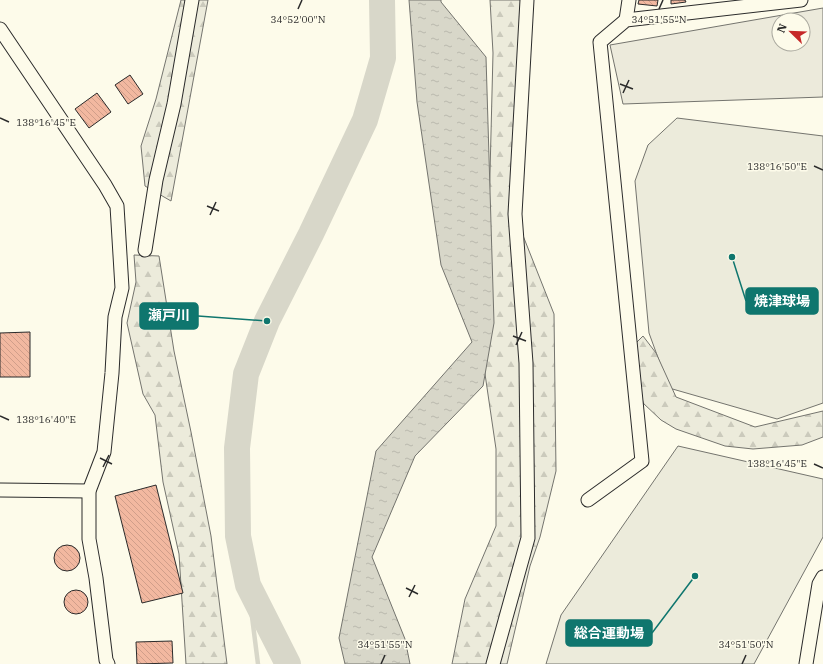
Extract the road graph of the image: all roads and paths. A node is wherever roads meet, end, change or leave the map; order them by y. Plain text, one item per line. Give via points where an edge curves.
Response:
1 (192, 0) edge
2 (527, 0) edge
3 (629, 0) edge
4 (801, 0) edge
5 (626, 20) junction
6 (0, 29) edge
7 (145, 250) dead end
8 (0, 490) edge
9 (89, 491) junction
10 (588, 500) dead end
11 (823, 577) edge
12 (108, 664) edge
13 (493, 664) edge
14 (806, 664) edge

1 - 7 street via 174,104 156,180
2 - 13 street via 515,214 526,364 528,538
3 - 5 street
4 - 5 street
5 - 10 street via 600,42 642,461
6 - 9 street via 117,206 122,288 115,317 104,452
8 - 9 street
9 - 12 street via 89,539
11 - 14 street via 819,584

